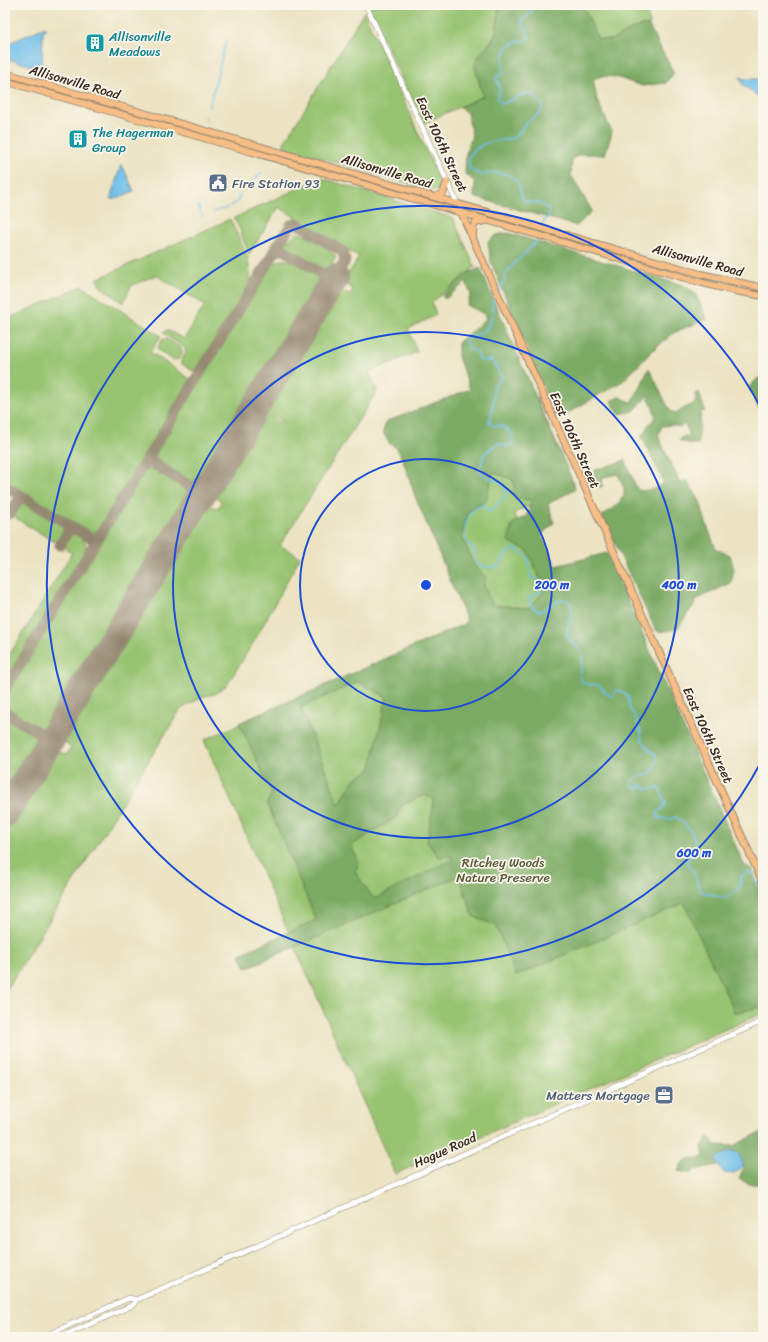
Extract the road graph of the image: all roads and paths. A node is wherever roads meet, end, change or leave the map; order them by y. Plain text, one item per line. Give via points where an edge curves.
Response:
1 (366, 5) edge
2 (5, 73) edge
3 (5, 81) edge
4 (447, 182) junction
5 (435, 197) junction
6 (457, 203) junction
7 (460, 212) junction
8 (488, 220) junction
9 (472, 240) junction
10 (763, 288) edge
11 (763, 296) edge
12 (763, 884) edge
13 (763, 1021) edge
14 (136, 1300) junction
15 (50, 1336) edge
16 (43, 1337) edge
17 (61, 1337) edge

1 - 4 street, East 106th Street
2 - 5 main road, Allisonville Road
3 - 7 main road, Allisonville Road
4 - 5 main road via 443,193
4 - 6 street, East 106th Street
5 - 6 main road, Allisonville Road
6 - 7 main road, East 106th Street
6 - 10 main road, Allisonville Road via 701,274
7 - 8 main road, Allisonville Road
7 - 9 main road, East 106th Street
8 - 9 main road via 475,223
8 - 11 main road, Allisonville Road via 699,282
9 - 12 main road, East 106th Street
13 - 14 street, Hague Road
14 - 15 street, Hague Road via 129,1298
14 - 17 street, Hague Road via 133,1305
15 - 16 street, Hague Road

